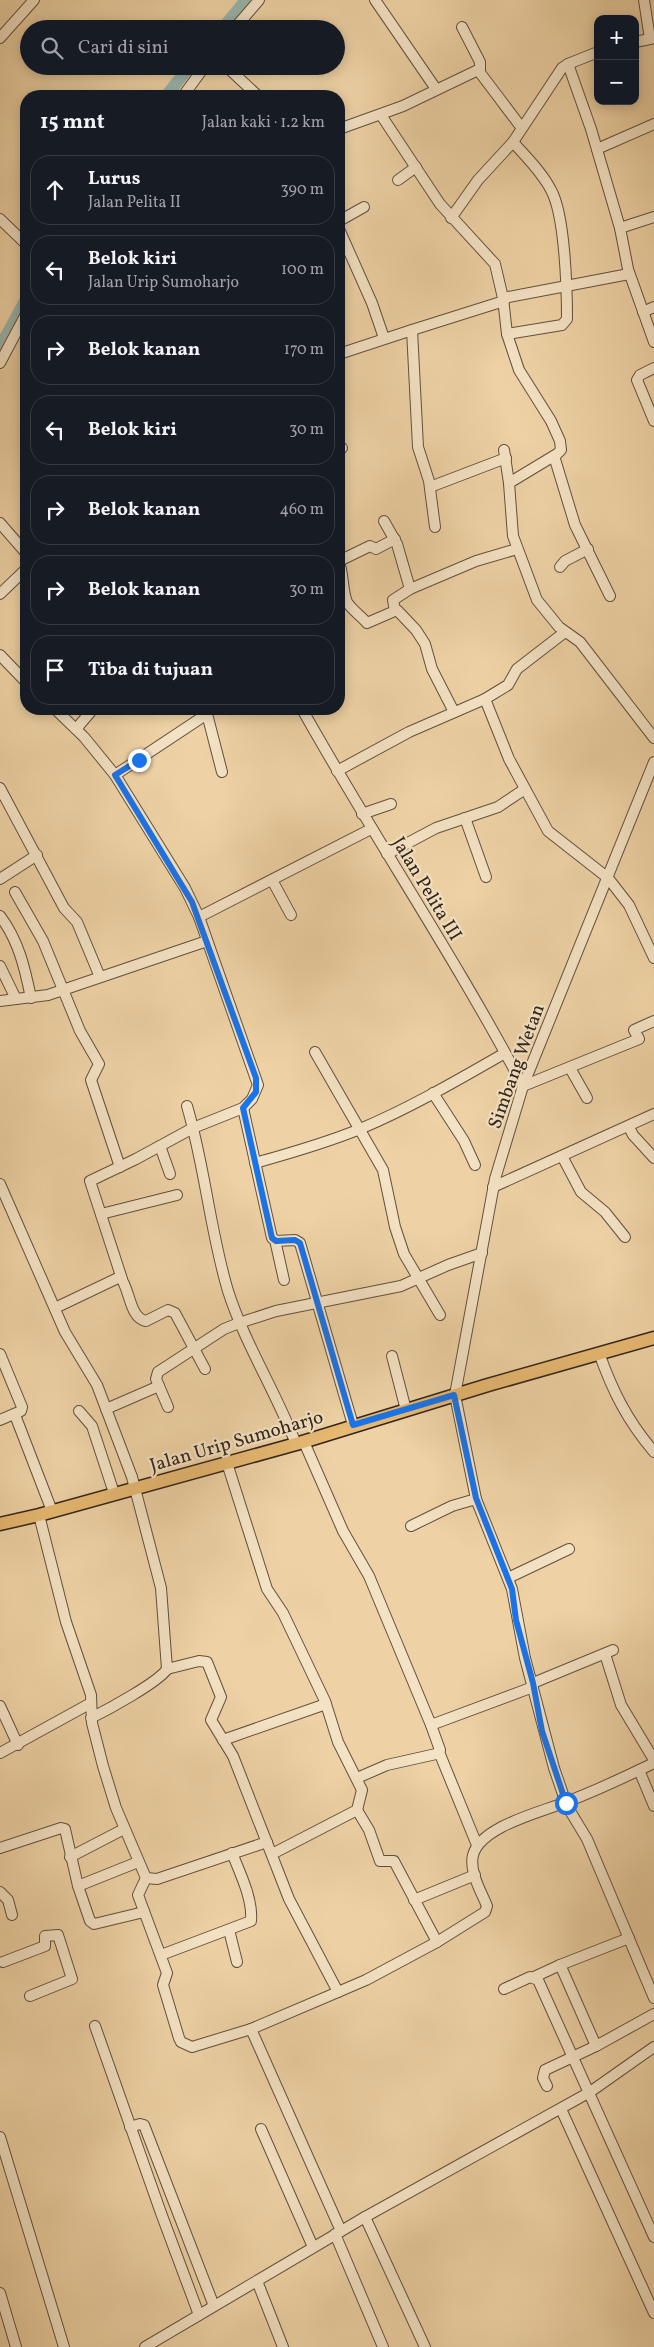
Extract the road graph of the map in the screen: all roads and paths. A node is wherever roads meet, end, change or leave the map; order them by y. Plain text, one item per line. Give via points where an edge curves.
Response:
1 (34, 0) edge
2 (259, 0) edge
3 (375, 0) edge
4 (644, 0) edge
5 (242, 20) edge
6 (462, 27) dead end
7 (0, 38) edge
8 (652, 38) edge
9 (639, 41) edge
10 (594, 54) edge
11 (568, 64) junction
12 (480, 71) junction
13 (198, 75) edge
14 (236, 75) edge
15 (436, 89) junction
16 (187, 90) edge
17 (252, 90) edge
18 (381, 115) junction
19 (654, 124) edge
20 (345, 127) edge
21 (521, 127) junction
22 (512, 142) junction
23 (597, 149) junction
24 (416, 167) junction
25 (398, 180) dead end
26 (364, 207) dead end
27 (654, 217) edge
28 (345, 218) edge
29 (451, 218) junction
30 (0, 219) edge
31 (620, 228) junction
32 (20, 238) edge
33 (345, 242) edge
34 (629, 272) junction
35 (567, 286) junction
36 (504, 299) junction
37 (654, 307) edge
38 (643, 312) junction
39 (20, 326) edge
40 (412, 330) junction
41 (507, 334) junction
42 (384, 338) junction
43 (654, 342) edge
44 (345, 352) edge
45 (0, 364) edge
46 (654, 368) edge
47 (654, 421) edge
48 (554, 456) junction
49 (510, 483) junction
50 (430, 486) junction
51 (384, 521) dead end
52 (0, 523) edge
53 (435, 527) dead end
54 (395, 539) junction
55 (20, 546) edge
56 (517, 549) junction
57 (588, 549) junction
58 (345, 559) edge
59 (560, 567) dead end
60 (20, 575) edge
61 (410, 589) junction
62 (0, 594) edge
63 (345, 595) edge
64 (610, 596) dead end
65 (350, 605) junction
66 (345, 607) edge
67 (395, 610) junction
68 (565, 632) junction
69 (0, 655) edge
70 (20, 676) edge
71 (485, 699) junction
72 (454, 712) junction
73 (61, 715) edge
74 (88, 715) edge
75 (202, 715) edge
76 (207, 715) edge
77 (305, 715) edge
78 (76, 729) junction
79 (654, 738) edge
80 (654, 762) edge
81 (337, 771) junction
82 (222, 772) dead end
83 (115, 775) junction
84 (0, 788) edge
85 (525, 789) junction
86 (391, 804) dead end
87 (362, 814) junction
88 (465, 818) junction
89 (371, 830) junction
90 (387, 854) junction
91 (37, 855) junction
92 (486, 877) dead end
93 (608, 878) junction
94 (0, 879) edge
95 (272, 880) junction
96 (15, 892) dead end
97 (291, 915) dead end
98 (0, 916) edge
99 (199, 917) junction
100 (207, 941) junction
101 (654, 958) edge
102 (0, 966) edge
103 (100, 977) junction
104 (64, 990) junction
105 (31, 998) junction
106 (16, 999) junction
107 (0, 1001) edge
108 (654, 1021) edge
109 (315, 1052) dead end
110 (505, 1053) junction
111 (570, 1068) junction
112 (522, 1086) junction
113 (433, 1093) junction
114 (587, 1098) dead end
115 (187, 1106) dead end
116 (243, 1108) junction
117 (654, 1114) edge
118 (629, 1126) junction
119 (193, 1128) junction
120 (361, 1129) junction
121 (160, 1146) junction
122 (562, 1156) junction
123 (654, 1158) edge
124 (255, 1162) junction
125 (475, 1165) dead end
126 (120, 1167) junction
127 (170, 1174) dead end
128 (0, 1184) edge
129 (493, 1187) junction
130 (177, 1195) dead end
131 (101, 1214) junction
132 (625, 1237) dead end
133 (274, 1240) junction
134 (482, 1253) junction
135 (122, 1278) junction
136 (419, 1279) junction
137 (284, 1280) dead end
138 (318, 1302) junction
139 (55, 1308) junction
140 (440, 1315) dead end
141 (239, 1323) junction
142 (654, 1338) edge
143 (193, 1349) junction
144 (599, 1353) junction
145 (0, 1354) edge
146 (392, 1356) dead end
147 (205, 1369) dead end
148 (159, 1386) junction
149 (454, 1395) junction
150 (168, 1407) dead end
151 (106, 1409) junction
152 (406, 1410) junction
153 (79, 1411) dead end
154 (15, 1415) junction
155 (0, 1420) edge
156 (353, 1425) junction
157 (300, 1443) junction
158 (654, 1452) edge
159 (227, 1463) junction
160 (136, 1488) junction
161 (114, 1493) junction
162 (476, 1498) junction
163 (52, 1511) junction
164 (39, 1516) junction
165 (0, 1524) edge
166 (411, 1526) dead end
167 (568, 1549) dead end
168 (508, 1578) junction
169 (167, 1668) junction
170 (533, 1685) junction
171 (91, 1703) junction
172 (326, 1704) junction
173 (0, 1706) edge
174 (91, 1718) junction
175 (431, 1725) junction
176 (223, 1740) junction
177 (18, 1744) junction
178 (439, 1752) junction
179 (0, 1753) edge
180 (654, 1762) edge
181 (639, 1770) junction
182 (357, 1778) junction
183 (566, 1803) junction
184 (654, 1806) edge
185 (357, 1810) junction
186 (124, 1829) junction
187 (267, 1842) junction
188 (477, 1845) junction
189 (0, 1848) edge
190 (232, 1853) junction
191 (272, 1854) junction
192 (70, 1857) junction
193 (138, 1862) junction
194 (475, 1875) junction
195 (146, 1878) junction
196 (78, 1886) junction
197 (0, 1892) edge
198 (414, 1900) junction
199 (144, 1912) junction
200 (12, 1915) dead end
201 (230, 1930) junction
202 (629, 1938) junction
203 (437, 1942) junction
204 (160, 1955) junction
205 (237, 1962) dead end
206 (4, 1965) edge
207 (560, 1965) junction
208 (534, 1977) junction
209 (504, 1989) dead end
210 (338, 1992) junction
211 (30, 1996) dead end
212 (654, 1998) edge
213 (654, 2014) edge
214 (95, 2026) dead end
215 (251, 2030) junction
216 (596, 2046) junction
217 (654, 2047) edge
218 (572, 2058) junction
219 (547, 2086) dead end
220 (590, 2092) junction
221 (561, 2109) junction
222 (130, 2127) junction
223 (261, 2129) dead end
224 (0, 2137) edge
225 (364, 2217) junction
226 (338, 2233) junction
227 (654, 2237) edge
228 (313, 2247) junction
229 (194, 2255) junction
230 (178, 2260) junction
231 (257, 2281) junction
232 (0, 2293) edge
233 (214, 2306) junction
234 (654, 2313) edge
235 (199, 2315) junction
236 (16, 2347) edge
237 (64, 2347) edge
238 (145, 2347) edge
239 (283, 2347) edge
240 (383, 2347) edge
241 (425, 2347) edge

1 - 7 street
2 - 5 street
3 - 15 street
4 - 8 street
6 - 12 street via 480,62
8 - 9 street
10 - 11 street
11 - 21 street
11 - 23 street
12 - 15 street
12 - 21 street
13 - 16 street
14 - 17 street
15 - 18 street
18 - 20 street
18 - 24 street
19 - 23 street
21 - 22 street
22 - 29 street via 478,180
22 - 35 street via 553,192
23 - 31 street
24 - 25 street
24 - 29 street
26 - 28 street
27 - 31 street
29 - 36 street via 495,264
30 - 32 street
31 - 34 street
33 - 42 street
34 - 35 street via 626,276
34 - 38 street
35 - 36 street
35 - 41 street via 566,322
36 - 40 street
36 - 41 street
37 - 38 street
38 - 43 street
39 - 45 street
40 - 42 street
40 - 50 street via 418,447
41 - 48 street via 521,374 560,441 561,450
42 - 44 street
46 - 47 street via 640,374 637,382
48 - 49 street
48 - 57 street via 575,526
49 - 50 street via 505,454
49 - 56 street via 513,536
50 - 53 street
51 - 54 street
52 - 55 street
54 - 58 street via 376,549 370,546
54 - 61 street
56 - 61 street via 476,561
56 - 68 street via 538,600
57 - 59 street
57 - 64 street
60 - 62 street
61 - 67 street via 393,600
63 - 65 street
65 - 66 street
65 - 67 street via 367,623
67 - 72 street via 424,644 432,669
68 - 71 street via 517,668 508,685
68 - 79 street via 580,642
69 - 70 street
71 - 72 street
71 - 85 street
72 - 81 street
73 - 78 street
74 - 78 street
75 - 83 street
76 - 82 street
77 - 81 street, Jalan Pelita III
78 - 83 street
80 - 93 street, Simbang Wetan
81 - 87 street, Jalan Pelita III
83 - 99 street via 185,888
84 - 91 street
85 - 88 street via 498,807
85 - 93 street via 552,836
86 - 87 street
87 - 89 street, Jalan Pelita III
88 - 90 street via 422,834
88 - 92 street
89 - 90 street, Jalan Pelita III
89 - 95 street
90 - 110 street, Jalan Pelita III
91 - 94 street
91 - 103 street via 64,908 77,922
93 - 101 street via 628,905
93 - 112 street, Simbang Wetan
95 - 97 street
95 - 99 street
96 - 104 street via 43,941
98 - 105 street via 17,944
99 - 100 street
100 - 103 street
100 - 116 street via 258,1085 252,1099
102 - 106 street
103 - 104 street
104 - 105 street
104 - 126 street via 80,1031 99,1064 90,1080
105 - 106 street
106 - 107 street
108 - 111 street via 634,1030 639,1039
109 - 120 street via 343,1105
110 - 112 street, Jalan Pelita III
110 - 113 street
111 - 112 street
111 - 114 street
112 - 129 street, Simbang Wetan
113 - 120 street
113 - 125 street via 464,1141
115 - 119 street
116 - 119 street
116 - 124 street
117 - 118 street
118 - 122 street
118 - 123 street
119 - 121 street
119 - 141 street via 216,1247
120 - 124 street via 299,1151
120 - 136 street via 383,1170 395,1227 404,1254
121 - 126 street
121 - 127 street
122 - 129 street
122 - 132 street via 582,1192 605,1212
124 - 133 street
126 - 131 street via 90,1181
128 - 139 street
129 - 134 street, Simbang Wetan
130 - 131 street
131 - 135 street
133 - 137 street
133 - 138 street via 298,1241
134 - 136 street
134 - 149 street, Simbang Wetan
135 - 139 street
135 - 143 street via 139,1318 146,1321 172,1311
136 - 138 street via 401,1286
136 - 140 street
138 - 141 street via 276,1310
138 - 156 street
139 - 151 street via 65,1332 97,1385
141 - 143 street
141 - 157 street
142 - 144 main road, Jalan Urip Sumoharjo
143 - 147 street
143 - 148 street via 158,1372
144 - 149 main road, Jalan Urip Sumoharjo
144 - 158 street via 613,1392 638,1434
145 - 154 street via 22,1406
146 - 152 street
148 - 150 street
148 - 151 street
149 - 152 main road, Jalan Urip Sumoharjo
149 - 162 street
151 - 160 street
152 - 156 main road, Jalan Urip Sumoharjo
153 - 161 street via 92,1426
154 - 155 street
154 - 163 street
156 - 157 main road, Jalan Urip Sumoharjo
157 - 159 main road, Jalan Urip Sumoharjo
157 - 175 street via 369,1576
159 - 160 main road, Jalan Urip Sumoharjo
159 - 172 street via 267,1589 283,1613
160 - 161 main road, Jalan Urip Sumoharjo
160 - 169 street via 161,1588
161 - 163 main road, Jalan Urip Sumoharjo
162 - 166 street
162 - 168 street
163 - 164 main road, Jalan Urip Sumoharjo
164 - 165 main road, Jalan Urip Sumoharjo
164 - 171 street
167 - 168 street
168 - 170 street
169 - 174 street via 115,1706
169 - 176 street via 199,1661 210,1665 221,1697 211,1720
170 - 175 street
170 - 180 street via 609,1652 622,1705
170 - 183 street via 542,1731
171 - 174 street
171 - 177 street
172 - 176 street
172 - 182 street via 338,1742
173 - 177 street
174 - 186 street
175 - 178 street
176 - 187 street via 233,1756
177 - 179 street
178 - 182 street via 420,1759 387,1764
178 - 188 street
180 - 181 street
181 - 183 street
181 - 184 street
182 - 185 street via 362,1790
183 - 188 street via 517,1818
183 - 202 street
185 - 191 street
185 - 198 street via 369,1830 380,1861 394,1861
186 - 192 street
186 - 193 street
187 - 190 street
187 - 191 street
188 - 194 street via 472,1858
189 - 192 street via 63,1828
190 - 195 street via 157,1879
190 - 201 street via 245,1886 251,1919 249,1923
191 - 210 street via 289,1899
192 - 196 street
193 - 195 street
193 - 196 street
194 - 198 street
194 - 203 street via 486,1910
195 - 199 street via 138,1895
196 - 199 street via 92,1923
197 - 200 street via 8,1900
198 - 203 street
199 - 204 street
201 - 204 street
201 - 205 street
202 - 207 street
202 - 212 street
203 - 210 street
204 - 215 street via 167,1973 163,1985 181,2042 192,2046
206 - 211 street via 45,1946 45,1936 59,1936 72,1979
207 - 208 street
207 - 216 street
208 - 209 street
208 - 218 street via 540,1983
210 - 215 street
213 - 216 street
214 - 222 street
215 - 226 street
216 - 218 street
217 - 220 street
218 - 219 street via 545,2070 543,2078
218 - 220 street
220 - 221 street
220 - 227 street
221 - 225 street
221 - 234 street
222 - 229 street via 144,2125
222 - 230 street
223 - 228 street
224 - 237 street
225 - 226 street
225 - 241 street
226 - 228 street
226 - 240 street
228 - 231 street
229 - 230 street
229 - 233 street
230 - 235 street
231 - 233 street
231 - 239 street
232 - 236 street
233 - 235 street
235 - 238 street

